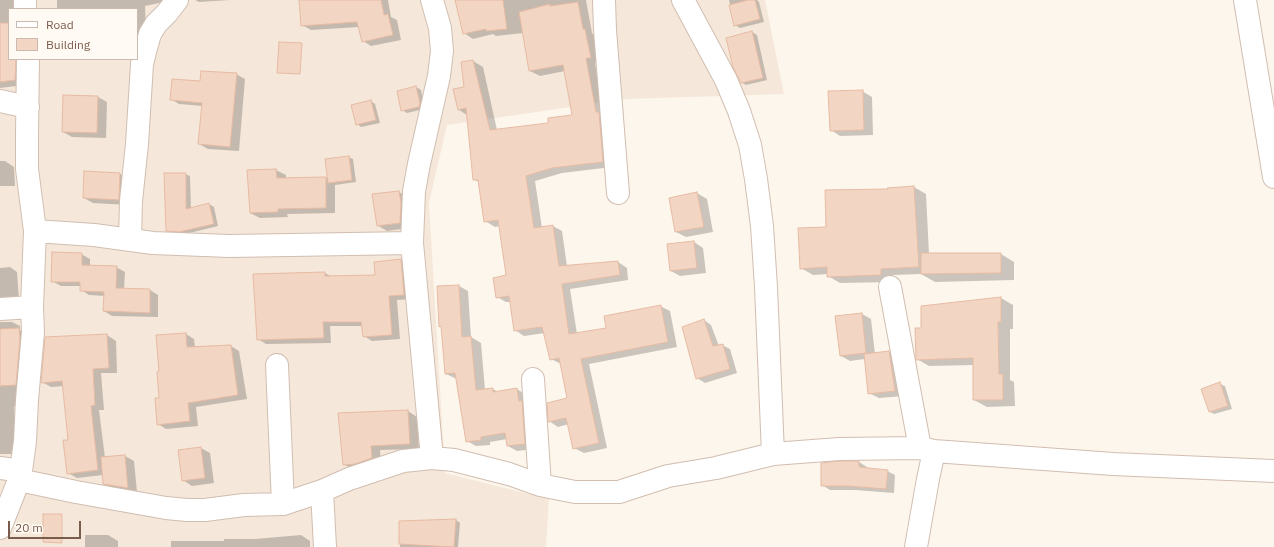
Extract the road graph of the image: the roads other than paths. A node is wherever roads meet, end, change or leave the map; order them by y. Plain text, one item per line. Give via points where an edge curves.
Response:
1 (177, 0) edge
2 (432, 0) edge
3 (604, 0) edge
4 (683, 0) edge
5 (1245, 0) edge
6 (28, 60) edge
7 (0, 101) edge
8 (28, 107) junction
9 (1274, 177) edge
10 (618, 193) dead end
11 (35, 231) junction
12 (130, 240) junction
13 (412, 243) junction
14 (890, 286) dead end
15 (32, 307) junction
16 (0, 309) edge
17 (277, 366) dead end
18 (533, 379) dead end
19 (927, 449) junction
20 (773, 454) junction
21 (432, 458) junction
22 (1274, 471) edge
23 (13, 473) edge
24 (540, 485) junction
25 (322, 491) junction
26 (283, 504) junction
27 (0, 528) edge
28 (325, 547) edge
29 (916, 547) edge

1 - 12 street via 153,29 144,53
2 - 13 street via 440,28 442,51 439,76 416,177
3 - 10 street
4 - 20 street via 726,80 750,145 762,226
5 - 9 street
6 - 8 street
7 - 8 street
8 - 11 street via 27,169
11 - 12 street
11 - 15 street
12 - 13 street via 229,246
13 - 21 street
14 - 19 street
15 - 16 street
15 - 23 street via 25,441
17 - 26 street
18 - 24 street
19 - 20 street via 839,449
19 - 22 street via 1114,464
19 - 29 street
20 - 24 street via 716,468 668,476 619,492 575,492
21 - 24 street via 478,466
21 - 25 street via 403,461
23 - 26 street via 76,492 166,508 205,510
23 - 27 street
25 - 26 street
25 - 28 street

